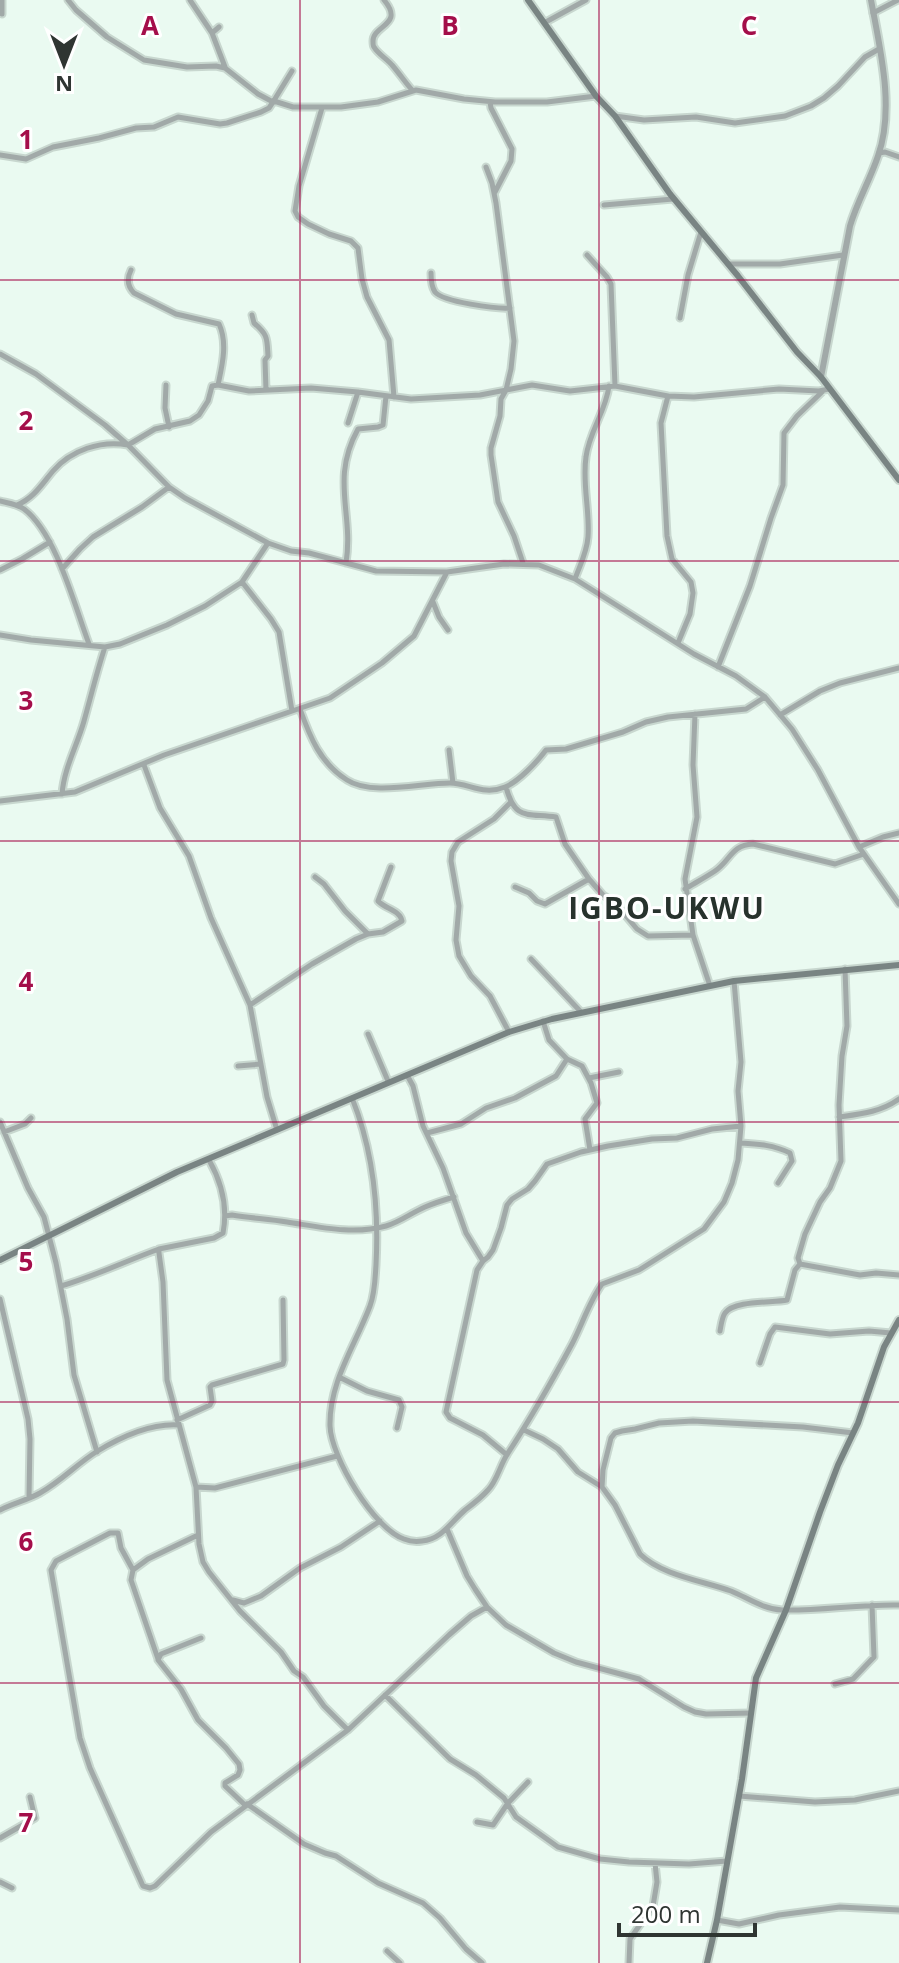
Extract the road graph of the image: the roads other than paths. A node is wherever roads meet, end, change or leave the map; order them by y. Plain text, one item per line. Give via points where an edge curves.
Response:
1 (2, 0) edge
2 (68, 0) edge
3 (190, 0) edge
4 (384, 0) edge
5 (528, 0) edge
6 (586, 0) edge
7 (871, 0) edge
8 (898, 0) edge
9 (873, 13) junction
10 (2, 14) dead end
11 (544, 23) junction
12 (219, 27) dead end
13 (212, 33) junction
14 (879, 49) junction
15 (225, 68) junction
16 (292, 71) dead end
17 (412, 90) junction
18 (596, 96) junction
19 (273, 102) junction
20 (490, 102) junction
21 (322, 108) junction
22 (615, 116) junction
23 (879, 153) junction
24 (0, 155) edge
25 (899, 157) edge
26 (486, 167) dead end
27 (494, 193) junction
28 (673, 199) junction
29 (604, 205) dead end
30 (701, 232) junction
31 (587, 255) dead end
32 (843, 255) junction
33 (728, 264) junction
34 (131, 270) dead end
35 (431, 273) dead end
36 (510, 308) junction
37 (252, 315) dead end
38 (680, 318) dead end
39 (0, 354) edge
40 (821, 377) junction
41 (213, 383) junction
42 (166, 385) dead end
43 (612, 386) junction
44 (266, 390) junction
45 (506, 390) junction
46 (826, 390) junction
47 (358, 392) junction
48 (386, 396) junction
49 (668, 396) junction
50 (394, 397) junction
51 (348, 423) dead end
52 (169, 427) junction
53 (128, 445) junction
54 (899, 480) edge
55 (169, 487) junction
56 (0, 501) edge
57 (17, 505) junction
58 (50, 542) junction
59 (268, 543) junction
60 (346, 563) junction
61 (523, 563) junction
62 (62, 569) junction
63 (0, 570) edge
64 (447, 572) junction
65 (575, 579) junction
66 (242, 582) junction
67 (433, 601) junction
68 (448, 630) dead end
69 (0, 635) edge
70 (678, 643) junction
71 (89, 644) junction
72 (105, 647) junction
73 (718, 667) junction
74 (899, 668) edge
75 (765, 697) junction
76 (300, 709) junction
77 (292, 711) junction
78 (695, 714) junction
79 (780, 715) junction
80 (449, 750) dead end
81 (144, 765) junction
82 (453, 783) junction
83 (506, 787) junction
84 (62, 794) junction
85 (0, 801) edge
86 (510, 803) junction
87 (899, 833) edge
88 (859, 847) junction
89 (864, 854) junction
90 (391, 867) dead end
91 (315, 877) dead end
92 (589, 879) junction
93 (515, 887) dead end
94 (685, 889) junction
95 (899, 904) edge
96 (368, 934) junction
97 (693, 935) junction
98 (531, 959) dead end
99 (899, 965) edge
100 (845, 969) junction
101 (734, 981) junction
102 (710, 986) junction
103 (250, 1005) junction
104 (581, 1012) junction
105 (543, 1021) junction
106 (509, 1032) junction
107 (368, 1034) dead end
108 (567, 1059) junction
109 (261, 1064) junction
110 (238, 1066) dead end
111 (619, 1072) dead end
112 (407, 1075) junction
113 (589, 1078) junction
114 (388, 1081) junction
115 (352, 1098) junction
116 (899, 1099) edge
117 (839, 1117) junction
118 (31, 1118) dead end
119 (0, 1122) edge
120 (741, 1126) junction
121 (277, 1130) junction
122 (4, 1132) junction
123 (427, 1133) junction
124 (741, 1143) junction
125 (590, 1150) junction
126 (209, 1160) junction
127 (778, 1183) dead end
128 (454, 1197) junction
129 (225, 1216) junction
130 (377, 1229) junction
131 (48, 1235) junction
132 (159, 1249) junction
133 (0, 1260) edge
134 (483, 1261) junction
135 (800, 1264) junction
136 (899, 1275) edge
137 (61, 1286) junction
138 (0, 1299) edge
139 (283, 1300) dead end
140 (899, 1320) edge
141 (720, 1331) dead end
142 (891, 1333) junction
143 (760, 1363) dead end
144 (339, 1377) junction
145 (178, 1422) junction
146 (397, 1428) dead end
147 (524, 1430) junction
148 (853, 1433) junction
149 (97, 1452) junction
150 (507, 1455) junction
151 (337, 1456) junction
152 (196, 1487) junction
153 (602, 1487) junction
154 (29, 1497) junction
155 (0, 1510) edge
156 (380, 1521) junction
157 (447, 1529) junction
158 (198, 1535) junction
159 (133, 1570) junction
160 (231, 1600) junction
161 (872, 1605) junction
162 (899, 1605) edge
163 (487, 1607) junction
164 (786, 1610) junction
165 (201, 1638) dead end
166 (158, 1660) junction
167 (835, 1684) dead end
168 (385, 1695) junction
169 (751, 1713) junction
170 (348, 1730) junction
171 (528, 1782) dead end
172 (899, 1791) edge
173 (739, 1796) junction
174 (30, 1797) dead end
175 (508, 1803) junction
176 (246, 1805) junction
177 (477, 1822) dead end
178 (0, 1838) edge
179 (727, 1861) junction
180 (655, 1863) junction
181 (0, 1882) edge
182 (12, 1888) dead end
183 (899, 1910) edge
184 (717, 1920) junction
185 (387, 1951) dead end
186 (400, 1963) edge
187 (482, 1963) edge
188 (629, 1963) edge
189 (707, 1963) edge

1 - 10 street
2 - 15 street via 107,37 144,60
3 - 13 street
4 - 17 street via 390,19 375,34 374,48
5 - 11 main road
6 - 11 street
7 - 9 street
8 - 9 street
9 - 14 street
11 - 18 main road
12 - 13 street
13 - 15 street
14 - 22 street via 824,98 785,116 735,123
14 - 23 street via 886,87
15 - 19 street
16 - 19 street
17 - 20 street
17 - 21 street via 368,104
18 - 20 street
18 - 22 main road
19 - 21 street
19 - 24 street via 261,112 227,123 178,117 154,127 53,147 26,159
20 - 27 street via 512,149
21 - 50 street via 295,211 308,224 358,248 367,297 389,340
22 - 28 main road
23 - 25 street
23 - 32 street
26 - 27 street
27 - 36 street
28 - 29 street
28 - 30 main road
30 - 33 main road
30 - 38 street
31 - 43 street via 611,284
32 - 33 street via 780,264
32 - 40 street
33 - 40 main road
34 - 41 street via 128,283 134,293 176,314 219,324 224,347
35 - 36 street via 433,289 442,297
36 - 45 street via 513,356
37 - 44 street via 266,333
39 - 53 street via 36,374
40 - 46 main road
41 - 44 street
41 - 52 street via 199,415
42 - 52 street
43 - 45 street via 570,391 532,385
43 - 49 street
43 - 65 street via 587,450 587,546
44 - 47 street
45 - 50 street
45 - 61 street via 491,455 498,502
46 - 49 street
46 - 54 main road
46 - 73 street via 784,433 783,485
47 - 48 street
47 - 51 street
48 - 50 street
48 - 60 street via 383,425 358,429 345,462
49 - 70 street via 661,423 667,536 672,559 691,582 693,593
52 - 53 street
53 - 55 street
53 - 57 street via 113,442 69,456 33,496
55 - 59 street
55 - 62 street via 93,537
56 - 57 street
57 - 58 street
58 - 62 street
58 - 63 street
59 - 60 street
59 - 66 street
60 - 64 street via 376,571
61 - 64 street
61 - 65 street
62 - 71 street
64 - 67 street
65 - 70 street
66 - 72 street via 167,625
66 - 77 street via 279,632
67 - 68 street
67 - 76 street via 409,641 382,663 330,698
69 - 71 street
70 - 73 street
71 - 72 street
72 - 84 street
73 - 75 street
74 - 79 street via 840,683
75 - 78 street via 746,709
75 - 79 street
76 - 77 street
76 - 82 street via 321,757 347,780 364,787
77 - 81 street
78 - 83 street via 546,750
78 - 94 street via 697,817
79 - 88 street via 818,770
80 - 82 street
81 - 84 street
81 - 103 street via 160,808 189,856
82 - 83 street via 478,790
83 - 86 street
84 - 85 street
86 - 92 street via 523,813 556,817 565,844
86 - 106 street via 458,842 451,861 459,906 459,956
87 - 88 street
88 - 89 street
89 - 94 street via 835,864 749,844
89 - 95 street
90 - 96 street via 378,901 400,914 402,921
91 - 96 street
92 - 93 street via 545,904
92 - 97 street via 648,936
94 - 97 street
96 - 103 street
97 - 102 street
98 - 104 street
99 - 100 main road
100 - 101 main road
100 - 117 street via 847,1026
101 - 102 main road
101 - 120 street
102 - 104 main road
103 - 109 street
104 - 105 main road
105 - 106 main road
105 - 108 street via 549,1040
106 - 112 main road
107 - 114 street
108 - 113 street via 582,1066
108 - 123 street via 556,1076 515,1098 461,1124
109 - 110 street
109 - 121 street
111 - 113 street
112 - 114 main road
112 - 123 street
113 - 125 street via 597,1100 585,1119
114 - 115 main road
115 - 121 main road
115 - 130 street via 371,1167
116 - 117 street via 887,1108
117 - 135 street via 841,1161 805,1234
118 - 122 street
119 - 122 street
120 - 124 street
120 - 125 street
121 - 126 main road
122 - 131 street
123 - 128 street
124 - 127 street via 790,1153 792,1161
124 - 147 street via 724,1202 704,1229 639,1270 602,1284
125 - 134 street via 547,1164 528,1189 512,1199 493,1250
126 - 129 street via 222,1187
126 - 131 main road
128 - 130 street
128 - 134 street
129 - 130 street via 339,1230
129 - 132 street via 219,1236
130 - 144 street via 370,1307
131 - 133 main road
131 - 137 street
132 - 137 street
132 - 145 street via 167,1380
134 - 150 street via 446,1412
135 - 136 street via 860,1275
135 - 141 street via 787,1300 731,1308
137 - 149 street via 74,1375
138 - 154 street via 28,1419
139 - 145 street via 283,1364 212,1385 210,1405
140 - 142 main road
142 - 143 street via 830,1334 775,1327
142 - 148 main road
144 - 146 street via 399,1400
144 - 151 street via 330,1423
145 - 149 street
145 - 152 street
147 - 150 street
147 - 153 street via 558,1449 578,1472
148 - 153 street via 659,1423 615,1433
148 - 164 main road
149 - 154 street
150 - 157 street via 491,1488
151 - 152 street via 215,1488
151 - 156 street
152 - 158 street
153 - 164 street via 645,1558 766,1607
154 - 155 street
156 - 157 street via 411,1541 426,1541
156 - 160 street via 261,1596
157 - 163 street
158 - 159 street
158 - 160 street via 203,1562
159 - 166 street via 131,1580
159 - 176 street via 114,1532 56,1561 51,1570 80,1738 143,1886 155,1886
160 - 170 street
161 - 162 street
161 - 164 street
161 - 167 street via 874,1657 853,1679
163 - 168 street
163 - 169 street via 506,1625 554,1653 639,1679 695,1712
164 - 169 main road via 759,1669
165 - 166 street
166 - 176 street via 198,1720 239,1764 238,1775 225,1786
168 - 170 street
168 - 175 street via 442,1752
169 - 173 main road
170 - 176 street
171 - 175 street
172 - 173 street via 836,1802
173 - 179 main road
174 - 178 street via 35,1818
175 - 177 street via 493,1825
175 - 180 street via 516,1817 558,1847 600,1859
176 - 187 street via 304,1844 423,1903
179 - 180 street
179 - 184 main road
180 - 188 street via 653,1906 630,1939
181 - 182 street
183 - 184 street via 840,1907 739,1924
184 - 189 main road
185 - 186 street

